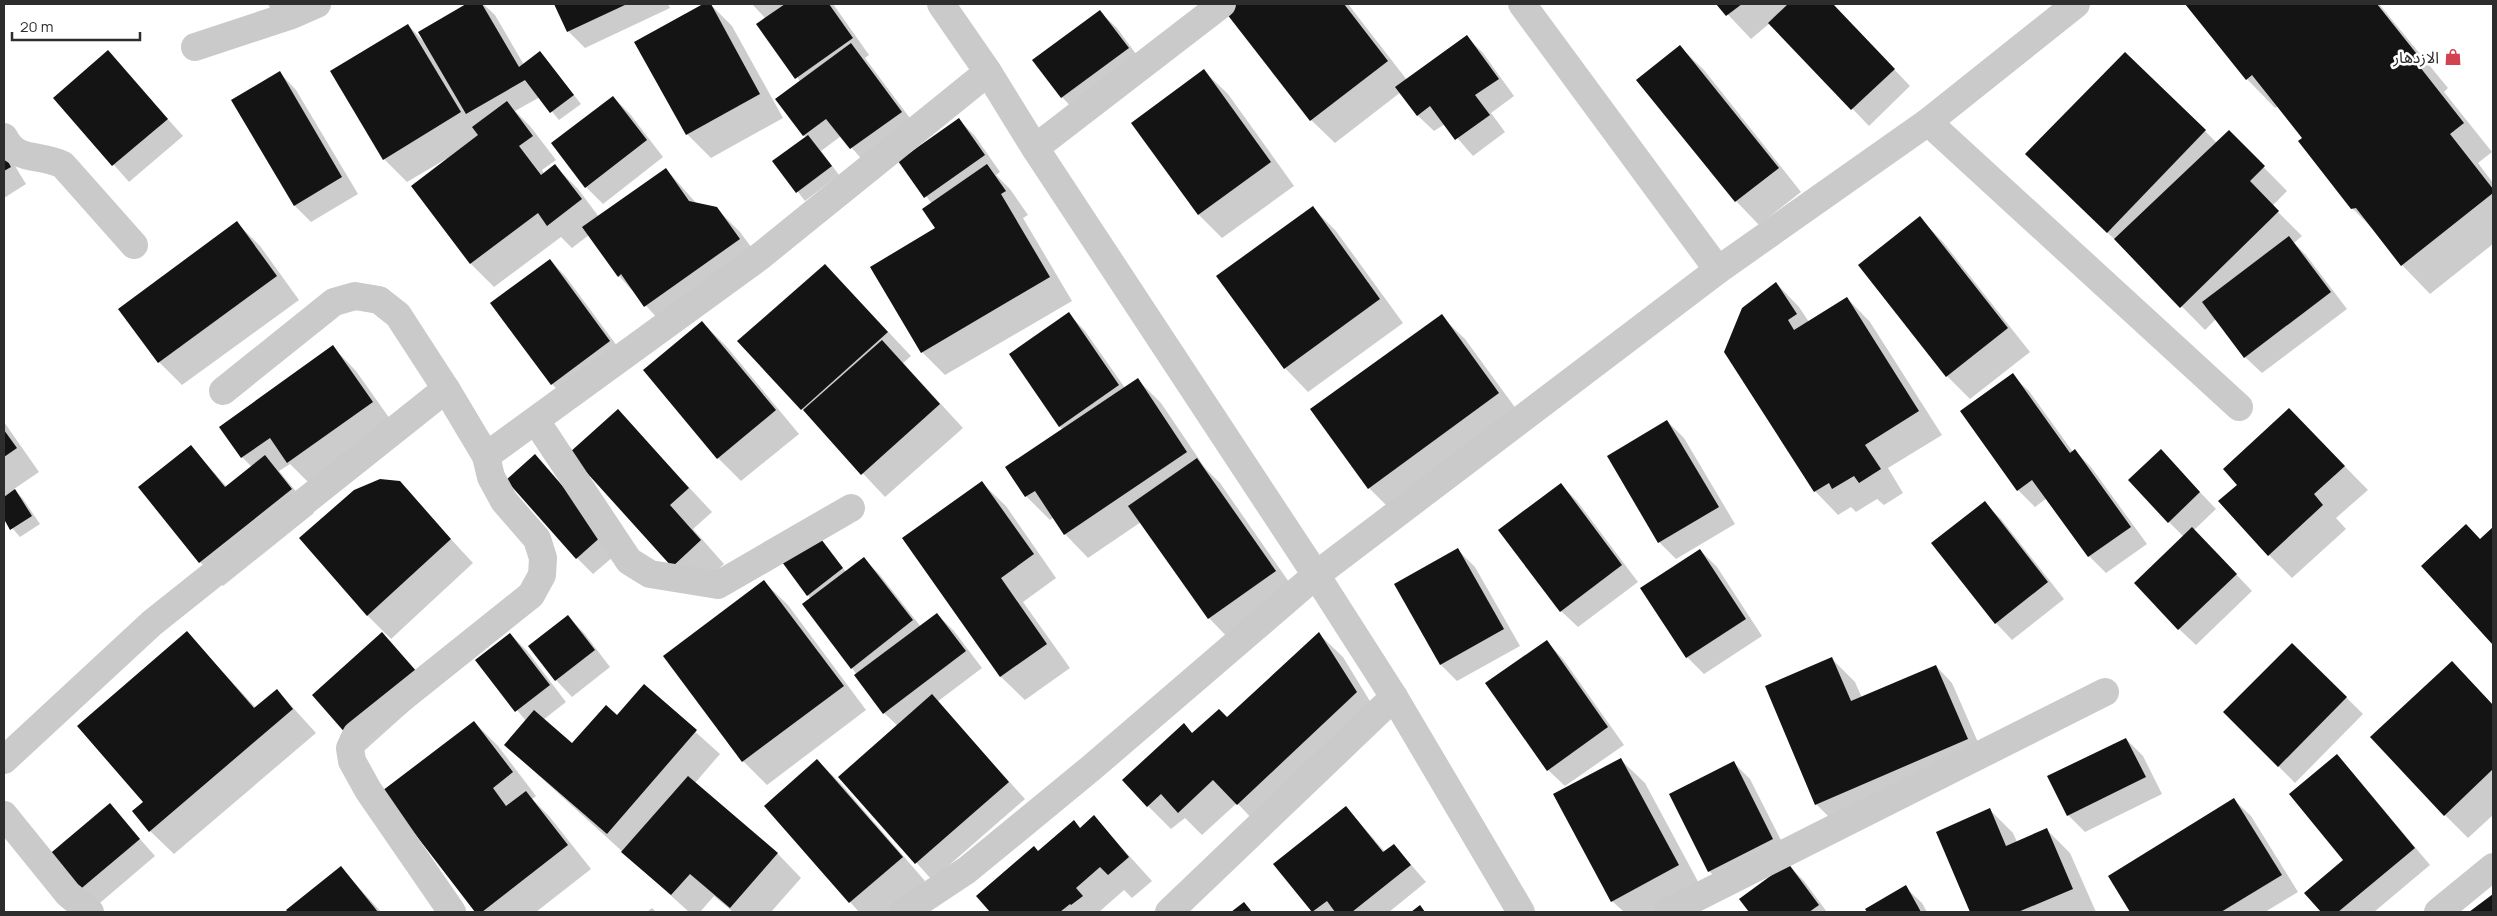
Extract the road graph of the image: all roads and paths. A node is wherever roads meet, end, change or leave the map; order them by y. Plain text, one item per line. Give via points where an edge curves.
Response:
1 (317, 4) edge
2 (941, 4) edge
3 (1222, 4) edge
4 (1522, 4) edge
5 (2076, 4) edge
6 (195, 47) dead end
7 (988, 72) junction
8 (1928, 122) junction
9 (4, 137) edge
10 (1035, 148) junction
11 (134, 245) dead end
12 (1718, 270) junction
13 (446, 389) junction
14 (223, 391) dead end
15 (2239, 407) dead end
16 (536, 421) junction
17 (486, 456) junction
18 (851, 508) dead end
19 (1316, 575) junction
20 (2105, 692) dead end
21 (1394, 697) junction
22 (4, 760) edge
23 (4, 815) edge
24 (2493, 868) edge
25 (90, 912) edge
26 (452, 912) edge
27 (904, 912) edge
28 (1169, 912) edge
29 (1521, 912) edge
30 (1668, 912) edge
31 (2438, 912) edge

1 - 6 street
2 - 7 street
3 - 10 street
4 - 12 street
5 - 8 street
7 - 10 street
7 - 16 street via 758,258
8 - 12 street
8 - 15 street
9 - 11 street via 16,153 51,159 63,165
10 - 19 street
12 - 19 street
13 - 14 street via 398,315 379,300 355,296 334,302
13 - 17 street
13 - 22 street via 152,623
16 - 17 street
16 - 18 street via 629,561 650,574 718,585
17 - 26 street via 490,477 504,501 537,539 543,558 542,575 530,595 356,735 350,748 352,761 368,790
19 - 21 street
19 - 27 street via 1082,776 967,870
20 - 30 street
21 - 28 street
21 - 29 street
23 - 25 street via 68,894
24 - 31 street

